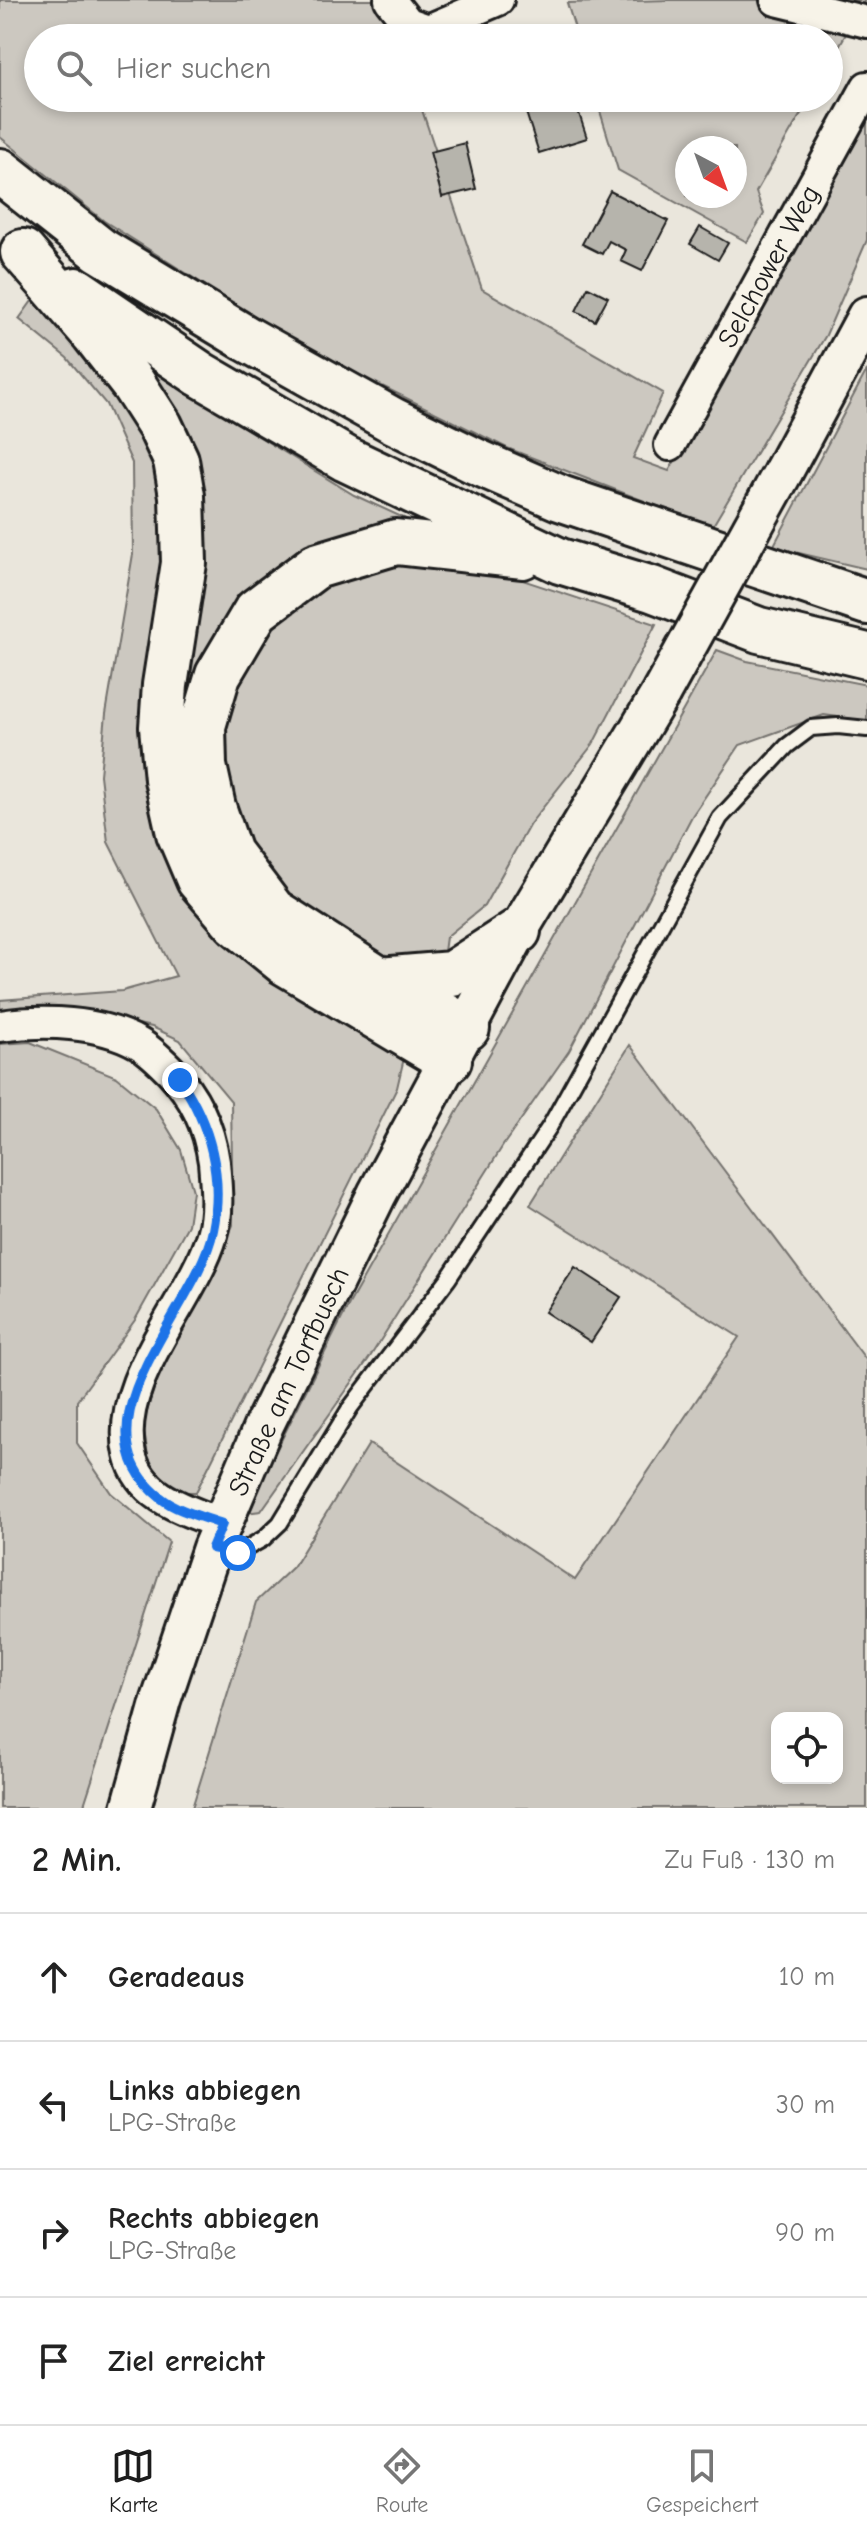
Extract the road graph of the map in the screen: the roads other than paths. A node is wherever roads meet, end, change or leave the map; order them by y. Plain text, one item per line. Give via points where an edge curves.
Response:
1 (390, 0) edge
2 (498, 0) edge
3 (776, 0) edge
4 (867, 22) edge
5 (411, 24) edge
6 (442, 24) edge
7 (867, 87) edge
8 (0, 171) edge
9 (11, 243) edge
10 (867, 316) edge
11 (670, 445) dead end
12 (560, 561) junction
13 (867, 602) edge
14 (867, 656) edge
15 (867, 729) edge
16 (518, 931) junction
17 (380, 980) junction
18 (0, 1026) edge
19 (458, 1044) junction
20 (217, 1536) junction
21 (131, 1808) edge

1 - 5 street
2 - 6 street
3 - 4 street
7 - 11 street, Selchower Weg
8 - 13 highway via 100,250 392,420 560,498
9 - 12 highway via 200,374 346,459
9 - 19 highway via 133,384 176,460 184,563 162,727 179,833 199,880 236,923 284,962
10 - 16 street, Straße am Torfbusch, bridge via 661,693
12 - 14 highway via 759,630
12 - 17 highway via 396,542 316,566 256,611 218,675 203,726 204,766 229,853 273,911
15 - 20 lane via 811,728 787,746 720,818 550,1126 448,1279 350,1408 280,1523 238,1553
16 - 17 highway via 452,974
16 - 19 street, Straße am Torfbusch
17 - 19 highway
18 - 20 street via 77,1026 138,1043 180,1080 203,1121 215,1173 213,1232 141,1375 128,1432 130,1454 147,1485
19 - 20 street, Straße am Torfbusch via 377,1194 264,1425
20 - 21 street, Straße am Torfbusch

